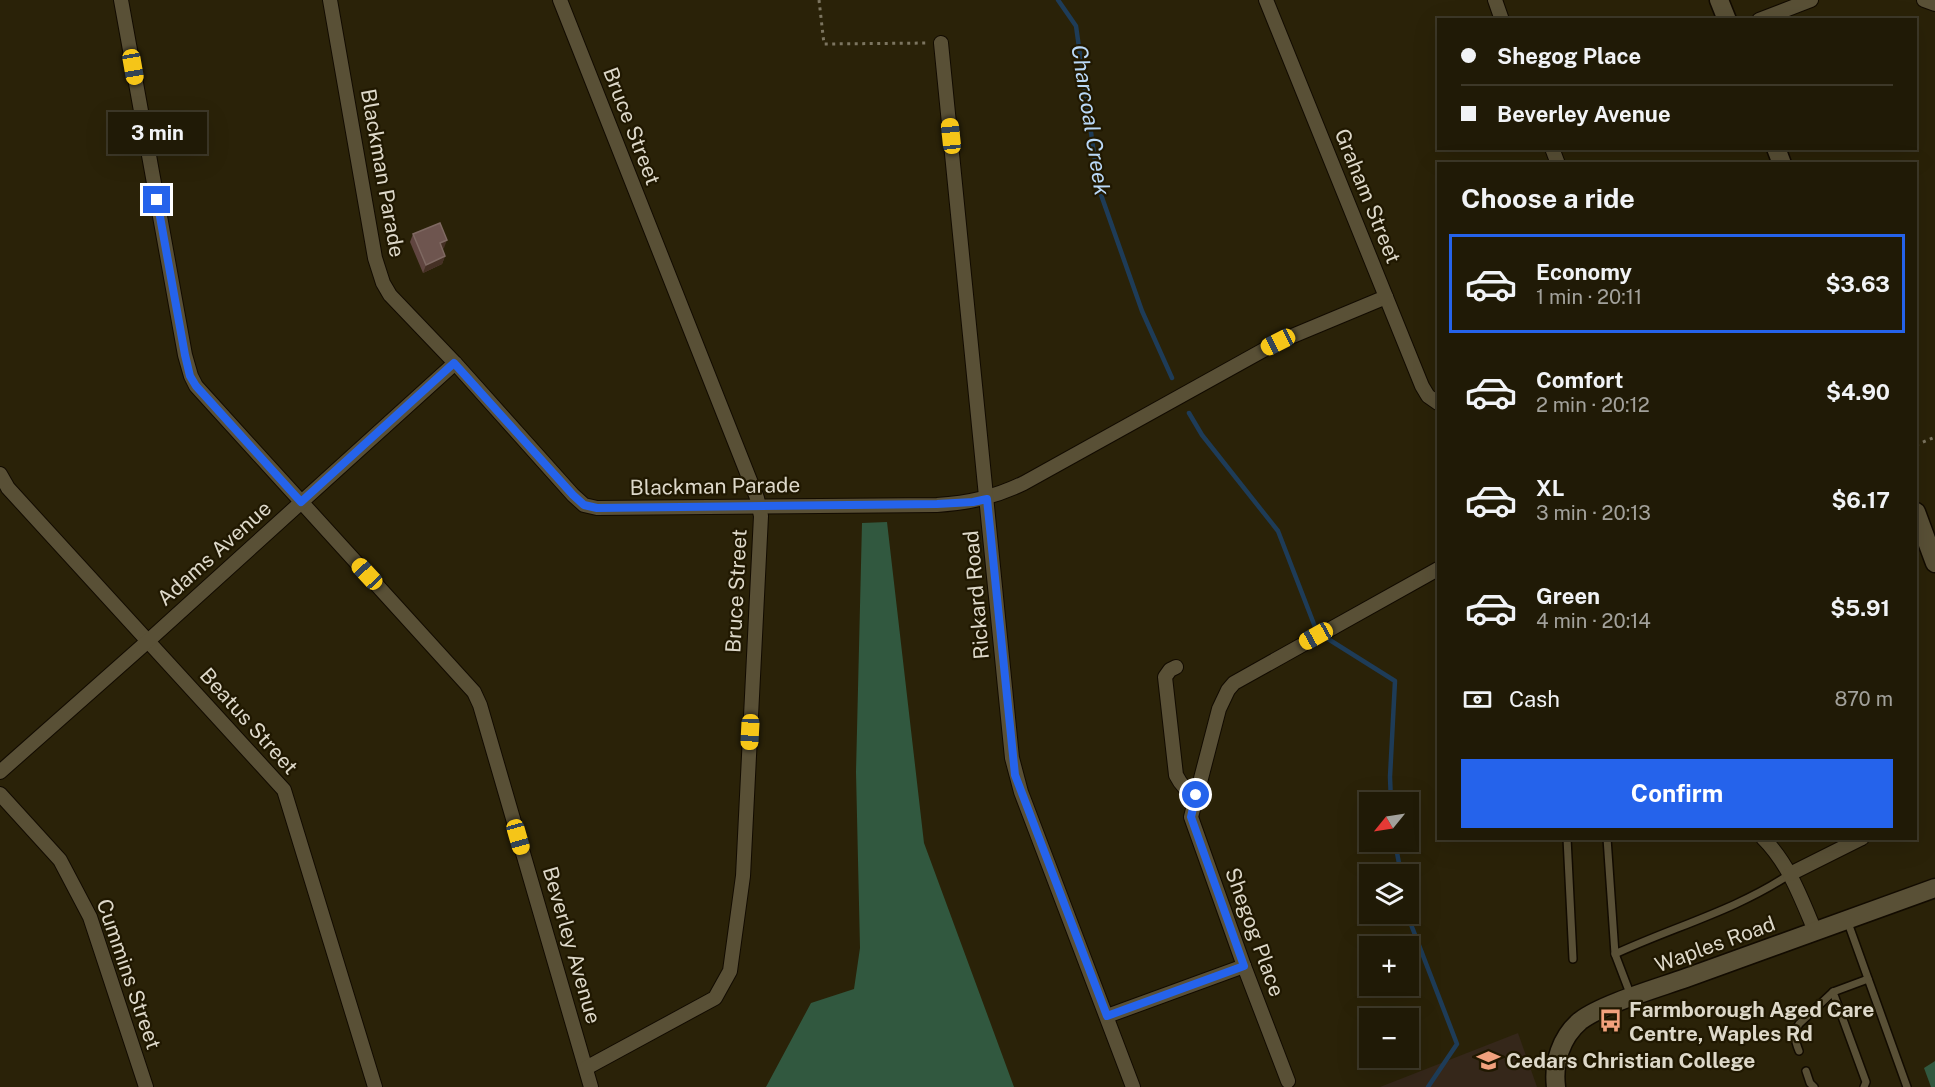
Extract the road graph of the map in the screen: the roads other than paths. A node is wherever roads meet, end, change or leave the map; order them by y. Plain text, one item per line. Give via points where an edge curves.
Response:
1 (121, 0) edge
2 (330, 0) edge
3 (560, 0) edge
4 (1266, 0) edge
5 (1495, 0) edge
6 (1719, 0) edge
7 (1811, 0) edge
8 (1924, 0) edge
9 (1935, 4) edge
10 (1501, 18) edge
11 (1726, 18) edge
12 (1764, 18) edge
13 (941, 43) road end
14 (1386, 297) junction
15 (454, 363) junction
16 (1437, 401) edge
17 (0, 474) edge
18 (987, 499) junction
19 (301, 502) junction
20 (759, 506) junction
21 (1917, 515) edge
22 (1935, 563) edge
23 (1437, 570) edge
24 (148, 641) junction
25 (1176, 668) dead end
26 (0, 772) edge
27 (0, 794) edge
28 (1196, 795) junction
29 (1568, 840) edge
30 (1608, 840) edge
31 (1767, 840) edge
32 (1858, 840) edge
33 (1790, 874) junction
34 (1935, 888) edge
35 (1846, 920) junction
36 (1815, 931) junction
37 (1615, 954) junction
38 (1573, 959) dead end
39 (1244, 966) junction
40 (1868, 979) junction
41 (1833, 992) junction
42 (1632, 998) junction
43 (1107, 1016) junction
44 (1799, 1051) dead end
45 (586, 1068) junction
46 (1806, 1071) dead end
47 (1288, 1081) dead end
48 (146, 1087) edge
49 (375, 1087) edge
50 (591, 1087) edge
51 (1133, 1087) edge
52 (1556, 1087) edge
53 (1814, 1087) edge
54 (1864, 1087) edge
55 (1908, 1087) edge

1 - 19 street, Beverley Avenue via 190,376
2 - 15 street, Blackman Parade via 382,283
3 - 20 street, Bruce Street
4 - 14 street, Graham Street
5 - 10 street
6 - 11 street
7 - 12 street
8 - 9 street
13 - 18 street, Rickard Road
14 - 16 street, Graham Street via 1422,386
14 - 18 street, Blackman Parade via 1278,342 1024,483
15 - 19 street, Adams Avenue
15 - 20 street, Blackman Parade via 584,505
17 - 24 street, Beatus Street via 8,488
18 - 20 street, Blackman Parade via 937,504
18 - 43 street, Rickard Road via 1015,775
19 - 24 street, Adams Avenue
19 - 45 street, Beverley Avenue via 474,692
20 - 45 street, Bruce Street via 743,876 730,971 715,998
21 - 22 street
23 - 28 street, Shegog Place via 1234,683 1219,709
24 - 26 street, Adams Avenue
24 - 49 street, Beatus Street via 284,790
25 - 28 street via 1166,677 1176,775
27 - 48 street, Cummins Street via 60,860 90,917
28 - 39 street, Shegog Place via 1191,817
29 - 38 lane
30 - 37 lane
31 - 33 street
32 - 33 street
33 - 36 street
33 - 37 lane via 1750,899
34 - 35 street, Waples Road
35 - 36 street, Waples Road
35 - 40 lane
36 - 42 street, Waples Road
37 - 42 lane
39 - 43 street
39 - 47 street, Shegog Place
40 - 41 lane
40 - 55 lane
41 - 44 lane via 1799,1024 1794,1038
41 - 54 lane via 1866,1082
42 - 52 street, Waples Road via 1588,1016 1571,1031 1556,1066
43 - 51 street, Rickard Road
45 - 50 street, Beverley Avenue
46 - 53 lane

